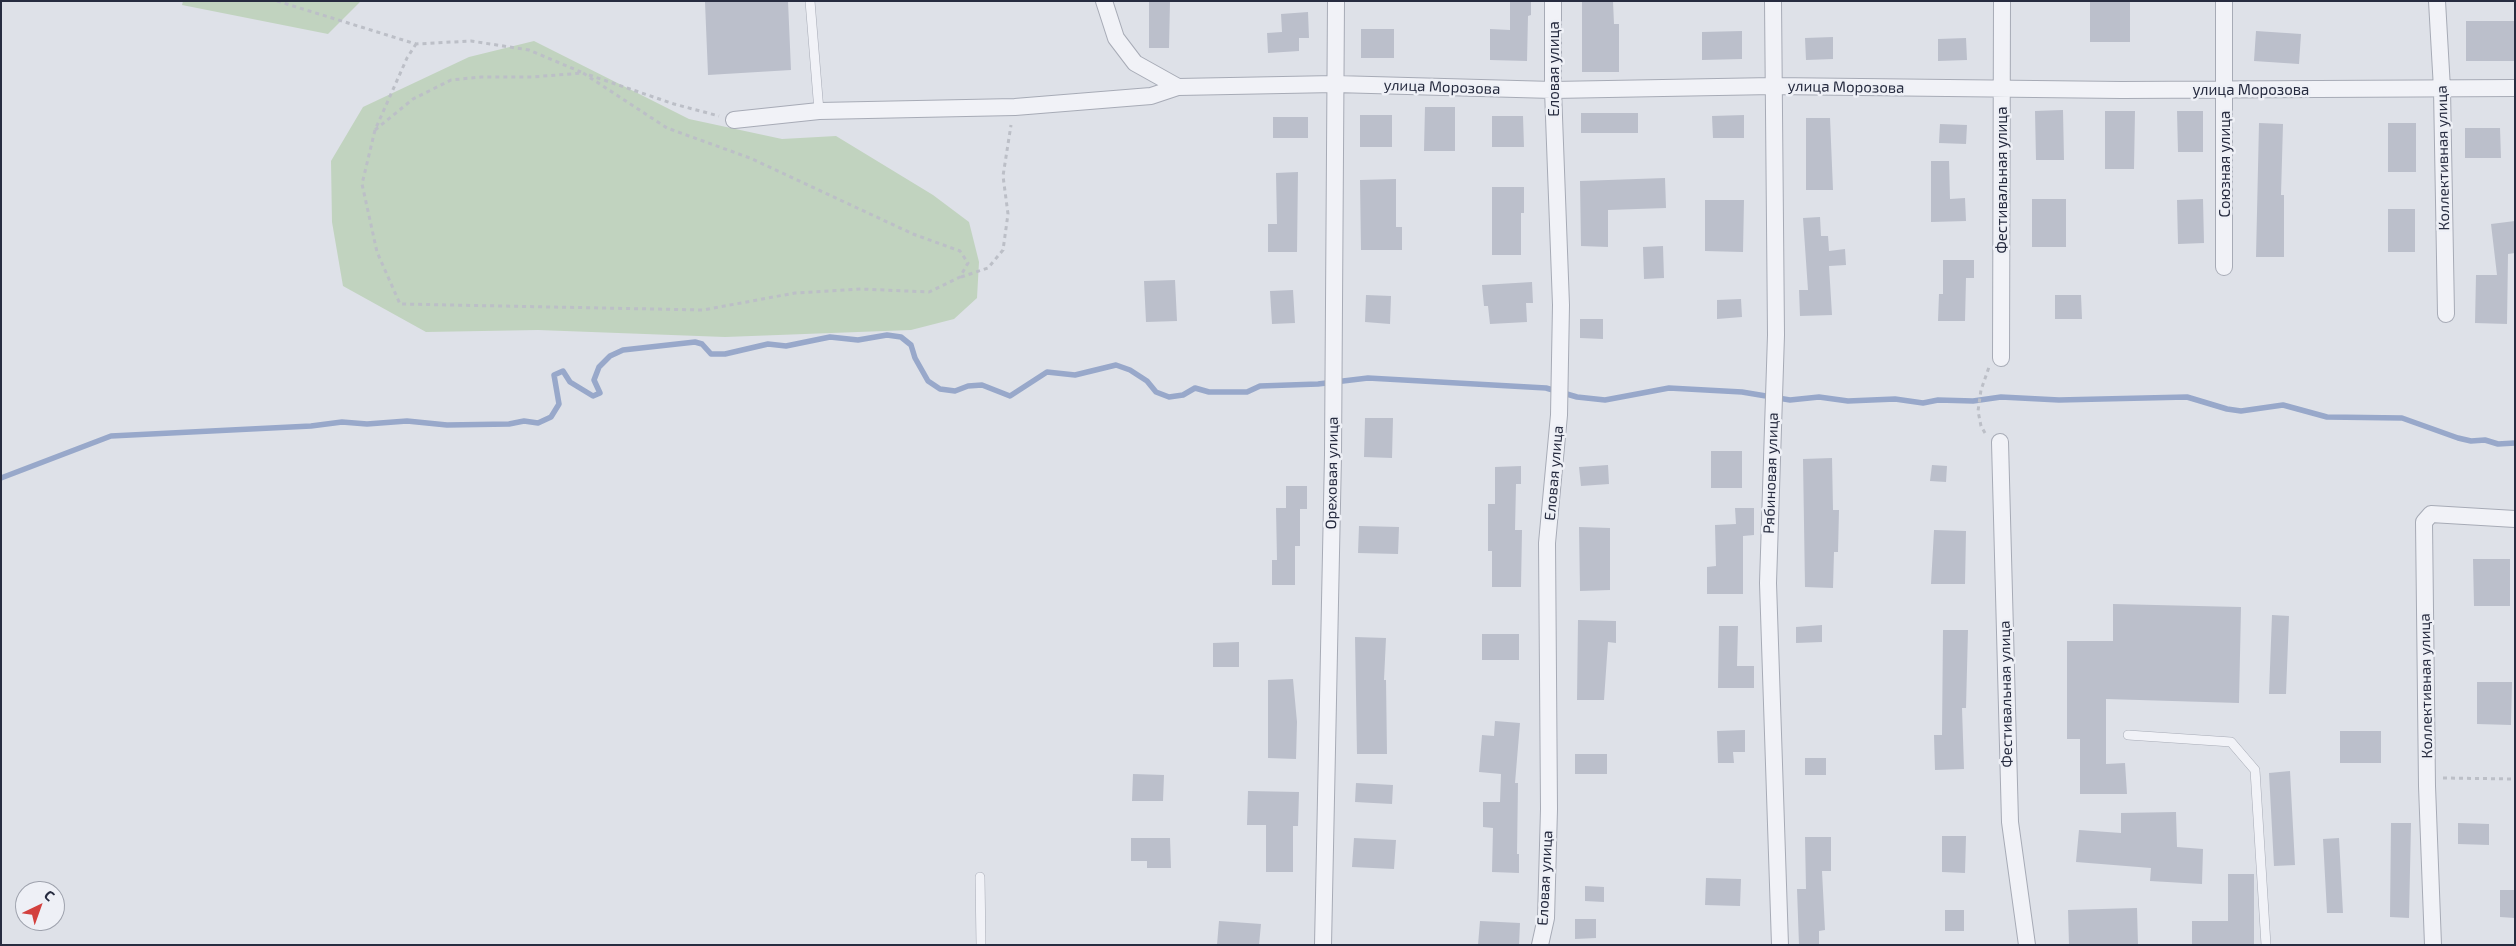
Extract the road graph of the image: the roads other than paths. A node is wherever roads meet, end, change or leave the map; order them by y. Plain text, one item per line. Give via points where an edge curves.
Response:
1 (810, 1) edge
2 (1104, 1) edge
3 (1336, 1) edge
4 (1553, 1) edge
5 (1773, 1) edge
6 (2002, 1) edge
7 (2224, 1) edge
8 (2437, 1) edge
9 (1334, 84) junction
10 (1773, 86) junction
11 (1178, 87) junction
12 (2515, 88) edge
13 (2002, 89) junction
14 (2442, 89) junction
15 (1553, 90) junction
16 (2225, 90) junction
17 (819, 111) junction
18 (734, 120) road end
19 (2224, 267) dead end
20 (2446, 314) dead end
21 (2002, 358) dead end
22 (2000, 442) dead end
23 (2515, 519) edge
24 (2128, 735) dead end
25 (980, 877) dead end
26 (980, 945) edge
27 (1323, 945) edge
28 (1540, 945) edge
29 (1780, 945) edge
30 (2027, 945) edge
31 (2266, 945) edge
32 (2433, 945) edge

1 - 17 lane
2 - 11 street via 1116,38 1136,63
3 - 9 street, Ореховая улица
4 - 15 street, Еловая улица
5 - 10 street, Рябиновая улица
6 - 13 street, Фестивальная улица
7 - 16 street, Союзная улица
8 - 14 street, Коллективная улица
9 - 11 street, улица Морозова
9 - 15 street, улица Морозова
9 - 27 street, Ореховая улица via 1333,366
10 - 13 street, улица Морозова
10 - 15 street, улица Морозова
10 - 29 street, Рябиновая улица via 1774,384 1768,583
11 - 17 street via 1151,96 1015,107
12 - 14 street, улица Морозова
13 - 16 street, улица Морозова
13 - 21 street, Фестивальная улица
14 - 16 street, улица Морозова
14 - 20 street, Коллективная улица
15 - 28 street, Еловая улица via 1562,305 1559,407 1547,543 1549,809 1546,918
16 - 19 street, Союзная улица
17 - 18 street
22 - 30 street, Фестивальная улица via 2010,822
23 - 32 street, Коллективная улица via 2431,514 2424,522
24 - 31 lane via 2231,742 2255,770
25 - 26 lane

